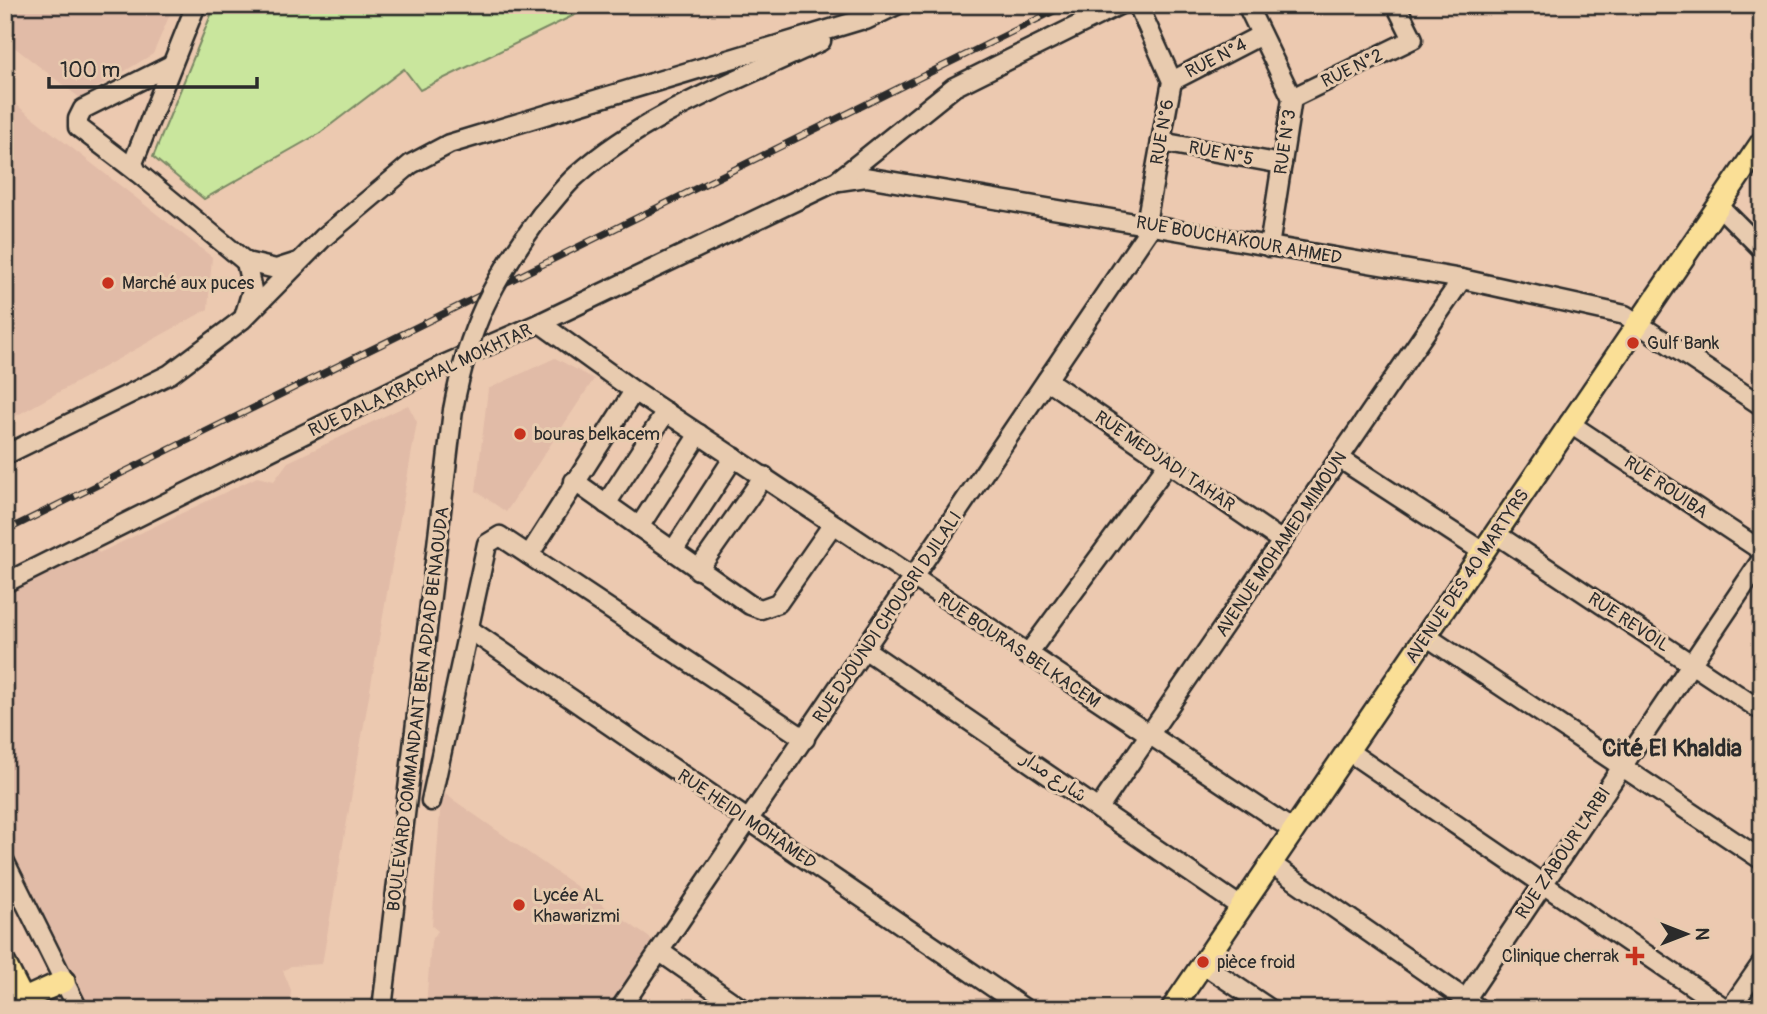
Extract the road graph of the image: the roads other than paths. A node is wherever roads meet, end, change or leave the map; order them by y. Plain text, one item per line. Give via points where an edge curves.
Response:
1 (196, 5) edge
2 (897, 5) edge
3 (1119, 5) edge
4 (1138, 5) edge
5 (1247, 5) edge
6 (1396, 5) edge
7 (874, 16) junction
8 (1261, 36) junction
9 (171, 65) junction
10 (1172, 81) junction
11 (1292, 98) junction
12 (1161, 142) junction
13 (1762, 142) edge
14 (1282, 164) junction
15 (137, 172) junction
16 (837, 181) junction
17 (1719, 206) junction
18 (1149, 224) junction
19 (1269, 247) junction
20 (1762, 249) edge
21 (301, 260) junction
22 (246, 262) junction
23 (1462, 279) junction
24 (243, 319) junction
25 (540, 323) junction
26 (1637, 323) junction
27 (1048, 380) junction
28 (634, 391) junction
29 (1762, 406) edge
30 (666, 412) junction
31 (1569, 422) junction
32 (699, 434) junction
33 (5, 455) edge
34 (734, 457) junction
35 (1339, 458) junction
36 (1167, 464) junction
37 (764, 476) junction
38 (574, 481) junction
39 (606, 504) junction
40 (833, 524) junction
41 (639, 527) junction
42 (1496, 534) junction
43 (1282, 541) junction
44 (673, 551) junction
45 (1762, 551) edge
46 (1483, 552) junction
47 (528, 555) junction
48 (1762, 559) edge
49 (698, 570) junction
50 (914, 579) junction
51 (5, 583) edge
52 (469, 629) junction
53 (1426, 636) junction
54 (866, 650) junction
55 (1027, 655) junction
56 (1692, 663) junction
57 (1762, 711) edge
58 (1149, 737) junction
59 (805, 739) junction
60 (1348, 751) junction
61 (1622, 766) junction
62 (431, 801) dead end
63 (1099, 808) junction
64 (751, 821) junction
65 (1293, 830) junction
66 (1762, 860) edge
67 (5, 862) edge
68 (1270, 863) junction
69 (1543, 884) junction
70 (1241, 906) junction
71 (659, 951) junction
72 (1762, 963) edge
73 (5, 964) edge
74 (1203, 964) junction
75 (64, 981) junction
76 (14, 1005) edge
77 (1468, 1005) edge
78 (78, 1009) edge
79 (382, 1009) edge
80 (620, 1009) edge
81 (742, 1009) edge
82 (1025, 1009) edge
83 (1172, 1009) edge
84 (1270, 1009) edge
85 (1728, 1009) edge

1 - 9 street
2 - 7 street
3 - 16 street via 954,86
4 - 10 street, RUE N°6
5 - 8 street, RUE N°3
6 - 11 street, RUE N°2 via 1413,39
7 - 21 street via 449,144 411,164
7 - 79 street, BOULEVARD COMMANDANT BEN ADDAD BENAOUDA, bridge via 671,112 575,176 512,255 476,321 453,410
8 - 10 street, RUE N°4
8 - 11 street, RUE N°3
9 - 15 street via 135,153
9 - 15 street via 83,109 78,119 78,127
10 - 12 street, RUE N°6
11 - 14 street, RUE N°3
12 - 14 street, RUE N°5
12 - 18 street, RUE N°6
13 - 17 main road, AVENUE DES 40 MARTYRS
14 - 19 street, RUE N°3
15 - 22 street
16 - 18 street, RUE BOUCHAKOUR AHMED via 866,177
16 - 25 street, RUE DALA KRACHAL MOKHTAR
17 - 20 street
17 - 26 main road, AVENUE DES 40 MARTYRS
18 - 19 street, RUE BOUCHAKOUR AHMED
18 - 27 street, RUE DJOUNDI CHOUGRI DJILALI
19 - 23 street, RUE BOUCHAKOUR AHMED
21 - 22 street via 276,269
21 - 24 street
22 - 24 street via 252,290
23 - 26 street, RUE BOUCHAKOUR AHMED via 1625,315
23 - 35 street, AVENUE MOHAMED MIMOUN
24 - 33 street via 170,374
25 - 28 street, RUE BOURAS BELKACEM
25 - 51 street, RUE DALA KRACHAL MOKHTAR via 443,365
26 - 29 street, RUE BOUCHAKOUR AHMED
26 - 31 main road, AVENUE DES 40 MARTYRS
27 - 36 street, RUE MEDJADI TAHAR
27 - 50 street, RUE DJOUNDI CHOUGRI DJILALI
28 - 30 street, RUE BOURAS BELKACEM
28 - 38 street
30 - 32 street, RUE BOURAS BELKACEM
30 - 39 street
31 - 42 main road, AVENUE DES 40 MARTYRS
31 - 45 street, RUE ROUIBA
32 - 34 street, RUE BOURAS BELKACEM
32 - 41 street
34 - 37 street, RUE BOURAS BELKACEM
34 - 44 street
35 - 43 street, AVENUE MOHAMED MIMOUN
35 - 46 street
36 - 43 street, RUE MEDJADI TAHAR
36 - 55 street
37 - 40 street, RUE BOURAS BELKACEM
37 - 49 street
38 - 39 street
38 - 47 street
39 - 41 street
40 - 49 street via 778,603 767,609 750,605
40 - 50 street, RUE BOURAS BELKACEM
41 - 44 street
42 - 46 main road, AVENUE DES 40 MARTYRS
42 - 56 street, RUE REVOIL
43 - 58 street, AVENUE MOHAMED MIMOUN
44 - 49 street
46 - 53 main road, AVENUE DES 40 MARTYRS
47 - 52 street via 500,536 487,544
47 - 59 street
48 - 56 street, RUE ZABOUR LARBI
50 - 54 street, RUE DJOUNDI CHOUGRI DJILALI
50 - 55 street, RUE BOURAS BELKACEM
52 - 62 street
52 - 64 street, RUE HEIDI MOHAMED
53 - 60 main road, AVENUE DES 40 MARTYRS
53 - 61 street
54 - 59 street, RUE DJOUNDI CHOUGRI DJILALI
54 - 63 street, شارع مدار
55 - 58 street, RUE BOURAS BELKACEM
56 - 57 street, RUE REVOIL
56 - 61 street, RUE ZABOUR LARBI
58 - 63 street, AVENUE MOHAMED MIMOUN
58 - 65 street, RUE BOURAS BELKACEM
59 - 64 street, RUE DJOUNDI CHOUGRI DJILALI
60 - 65 main road, AVENUE DES 40 MARTYRS
60 - 69 street
61 - 66 street
61 - 69 street, RUE ZABOUR LARBI
63 - 70 street, شارع مدار
64 - 71 street, RUE DJOUNDI CHOUGRI DJILALI
64 - 82 street, RUE HEIDI MOHAMED
65 - 68 main road, AVENUE DES 40 MARTYRS
67 - 75 street
68 - 70 main road, AVENUE DES 40 MARTYRS
68 - 77 street
69 - 77 street, RUE ZABOUR LARBI
69 - 85 street
70 - 74 main road, AVENUE DES 40 MARTYRS
71 - 80 street, RUE DJOUNDI CHOUGRI DJILALI
71 - 81 street
72 - 85 street
73 - 76 main road
74 - 83 main road, AVENUE DES 40 MARTYRS
74 - 84 street
75 - 76 main road
75 - 78 street

